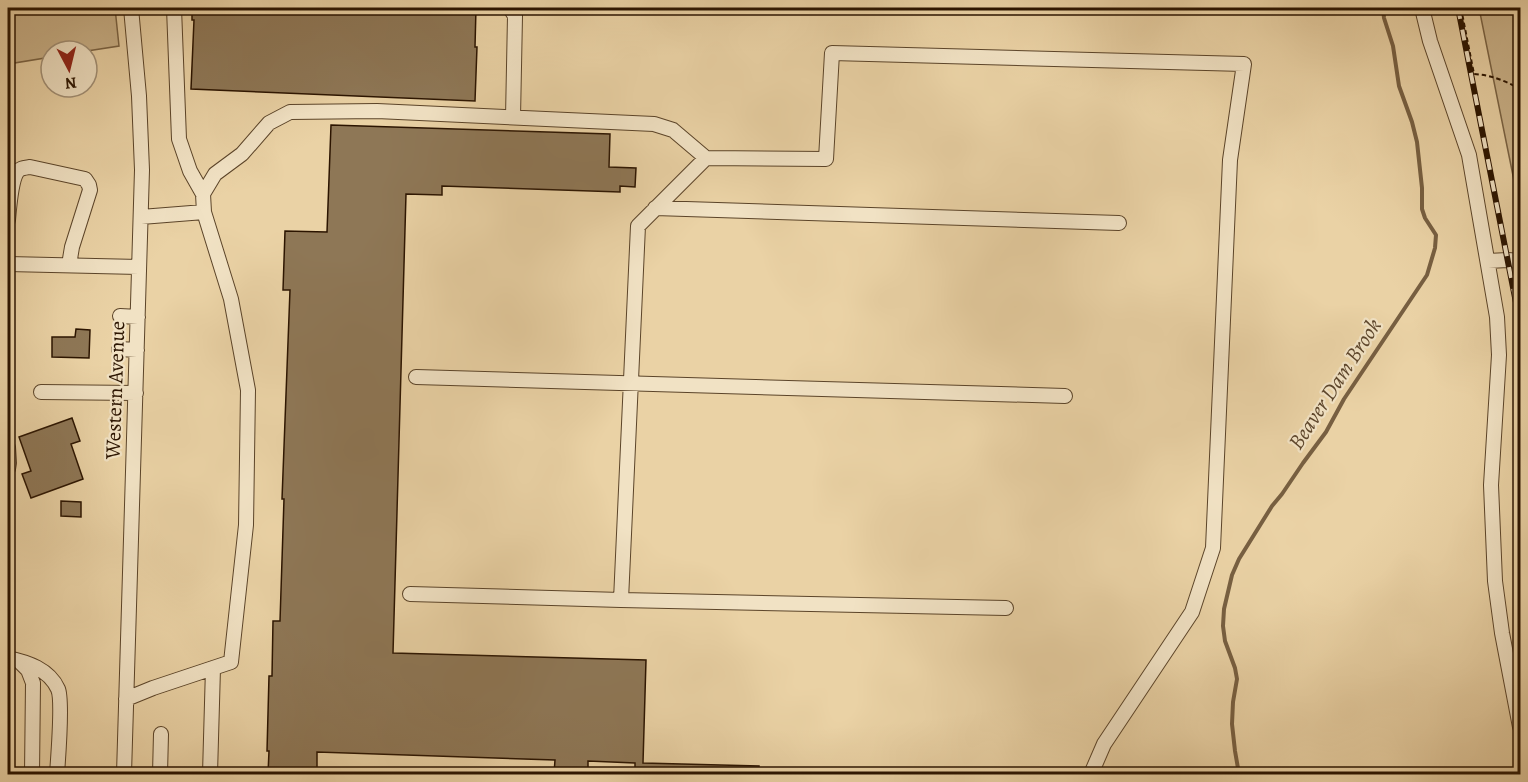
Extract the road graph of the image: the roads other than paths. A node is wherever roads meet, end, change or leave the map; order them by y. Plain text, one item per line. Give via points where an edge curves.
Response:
1 (131, 8) edge
2 (174, 8) edge
3 (510, 8) edge
4 (1422, 8) edge
5 (513, 117) junction
6 (706, 158) junction
7 (203, 194) junction
8 (655, 208) junction
9 (204, 212) junction
10 (141, 217) junction
11 (8, 220) edge
12 (1119, 223) dead end
13 (1488, 261) junction
14 (1521, 261) edge
15 (8, 264) edge
16 (69, 265) junction
17 (139, 267) junction
18 (120, 316) dead end
19 (138, 317) junction
20 (119, 349) dead end
21 (137, 350) junction
22 (416, 376) dead end
23 (631, 383) junction
24 (42, 392) dead end
25 (136, 393) junction
26 (1065, 396) dead end
27 (8, 447) edge
28 (8, 469) edge
29 (410, 594) dead end
30 (621, 600) junction
31 (1006, 608) dead end
32 (12, 659) edge
33 (213, 668) junction
34 (126, 699) junction
35 (1521, 727) edge
36 (161, 734) dead end
37 (32, 774) edge
38 (57, 774) edge
39 (124, 774) edge
40 (160, 774) edge
41 (210, 774) edge
42 (1091, 774) edge

1 - 10 street, Western Avenue via 141,130
2 - 7 street via 179,140
3 - 5 street via 516,16
4 - 13 street via 1469,155
5 - 6 street via 654,124 673,130
5 - 7 street via 290,112 269,123 242,154 215,174
6 - 8 street
6 - 42 street via 826,159 832,53 1244,64 1230,160 1213,548 1192,612 1104,744
7 - 9 street
8 - 12 street
8 - 23 street via 638,226
9 - 10 street
9 - 33 street via 231,299 248,390 246,525 231,662
10 - 17 street, Western Avenue
11 - 16 street via 14,179 22,168 85,179 90,190
13 - 14 street
13 - 35 street via 1499,355 1491,485 1495,581
15 - 16 street
16 - 17 street
17 - 19 street, Western Avenue
18 - 19 street
19 - 21 street, Western Avenue
20 - 21 street
21 - 25 street, Western Avenue
22 - 23 street
23 - 26 street
23 - 30 street
24 - 25 street
25 - 34 street, Western Avenue
27 - 28 street
29 - 30 street
30 - 31 street
32 - 37 street via 28,670 33,683
32 - 38 street via 39,668 59,690
33 - 34 street
33 - 41 street
34 - 39 street, Western Avenue
36 - 40 street

